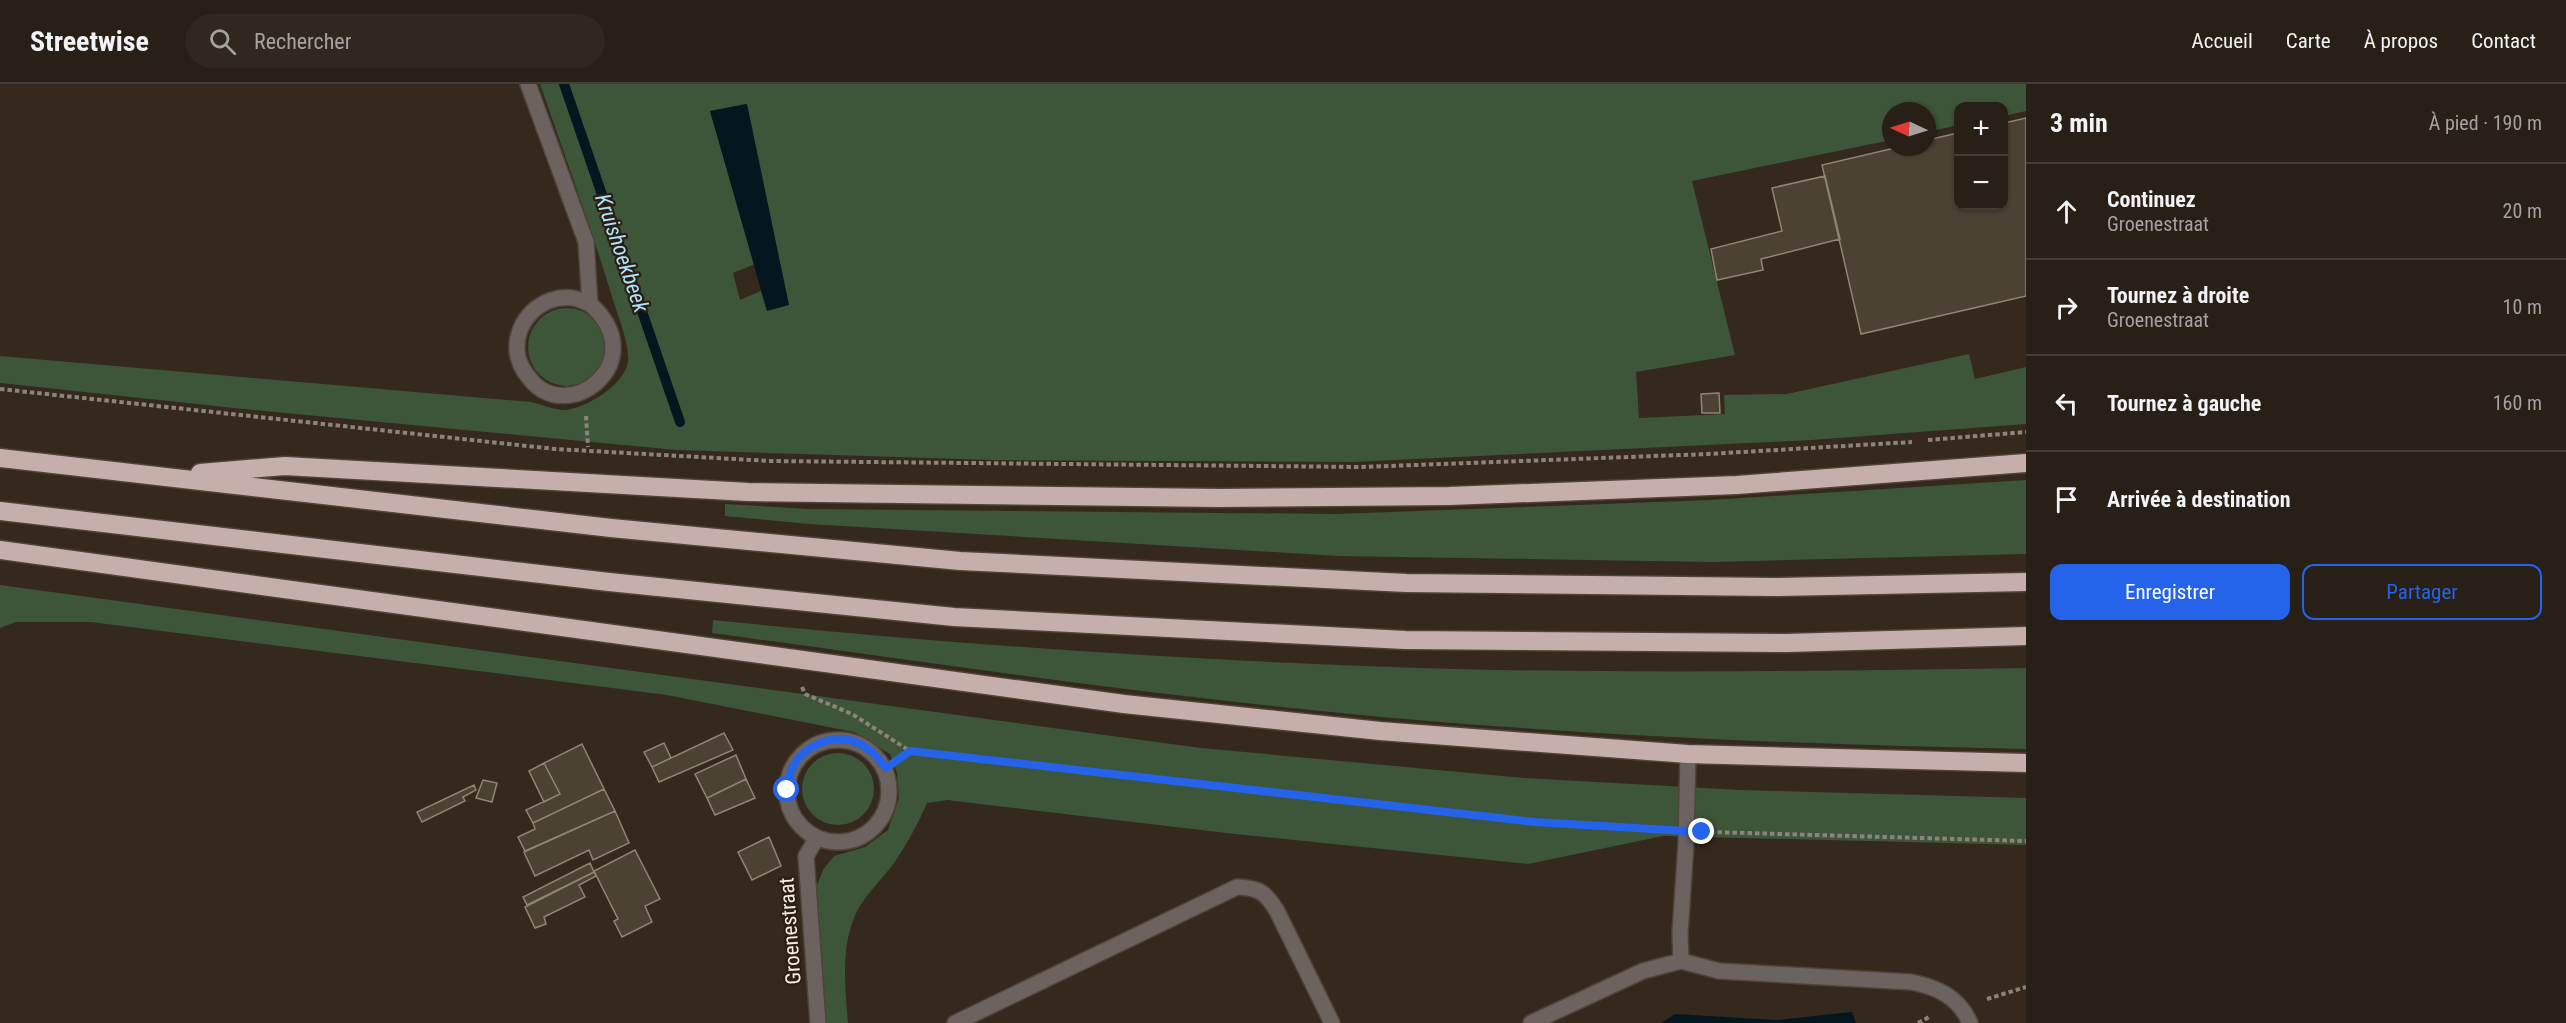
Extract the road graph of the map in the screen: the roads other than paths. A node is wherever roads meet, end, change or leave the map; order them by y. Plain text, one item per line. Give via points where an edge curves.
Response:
1 (528, 84) edge
2 (590, 304) junction
3 (0, 458) edge
4 (2026, 463) edge
5 (160, 477) junction
6 (0, 511) edge
7 (0, 550) edge
8 (2026, 582) edge
9 (2026, 636) edge
10 (1688, 754) junction
11 (2026, 763) edge
12 (817, 838) junction
13 (1681, 961) junction
14 (818, 1023) edge
15 (955, 1023) edge
16 (1332, 1023) edge
17 (1531, 1023) edge
18 (1970, 1023) edge

1 - 2 street via 586,242
2 - 2 street via 573,298 555,299 538,306 526,318 518,334 517,352 522,369 533,383 549,392 567,395 584,392 599,382 614,350 612,332
3 - 5 highway
4 - 5 highway via 1737,485 1449,496 1220,498 748,492 285,466
5 - 8 highway via 611,528 960,561 1406,583 1774,587
6 - 9 highway via 609,582 954,617 1405,640 1787,643
7 - 10 highway via 1124,704 1380,731
10 - 11 highway
10 - 13 street
12 - 12 street via 801,826 790,809 787,790 791,771 802,754 818,743 838,739 857,742 874,753 886,768 890,793 883,818 865,836 841,843
12 - 14 street, Groenestraat via 806,855
13 - 17 street via 1643,971
13 - 18 street via 1719,971 1934,986 1951,997
15 - 16 street via 1237,887 1251,887 1266,894

